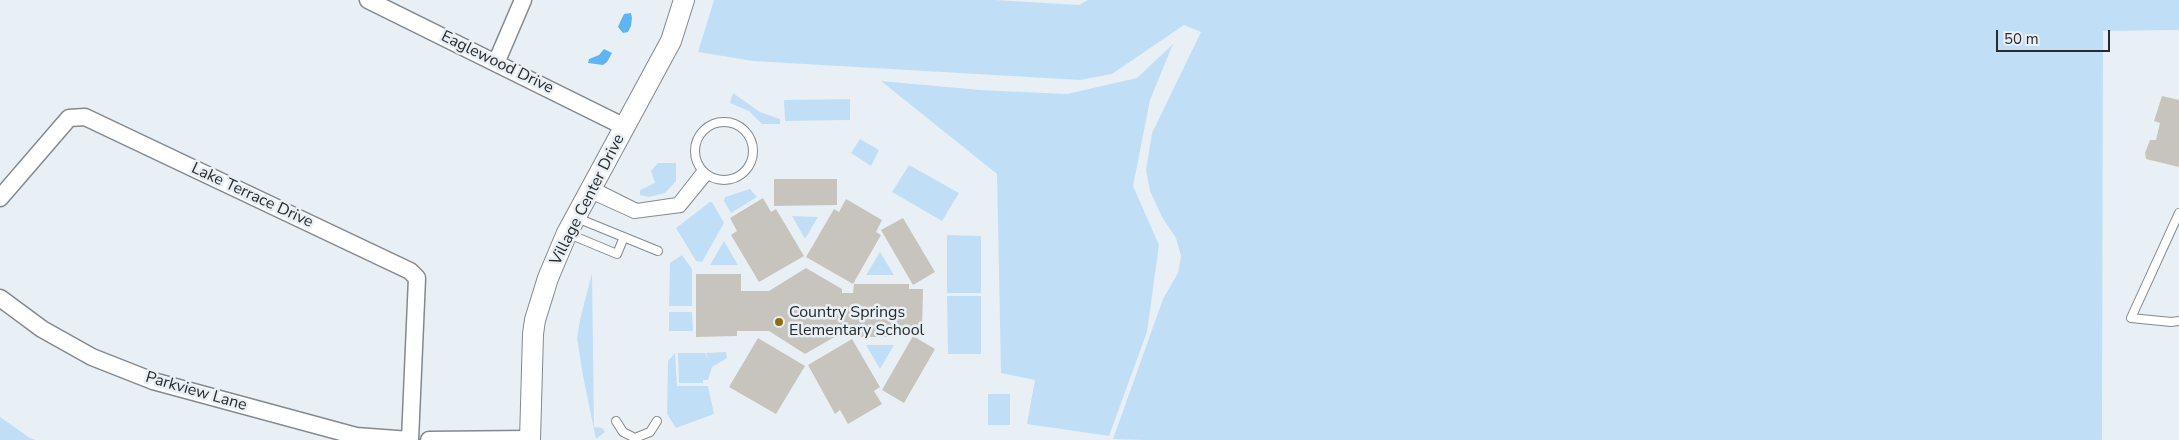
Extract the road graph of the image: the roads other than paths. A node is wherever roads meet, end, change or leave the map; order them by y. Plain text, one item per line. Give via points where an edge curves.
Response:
1 (368, 0) edge
2 (523, 0) edge
3 (684, 0) edge
4 (496, 63) junction
5 (625, 127) junction
6 (705, 172) junction
7 (590, 189) junction
8 (0, 198) edge
9 (2179, 213) edge
10 (571, 225) junction
11 (624, 237) junction
12 (658, 252) dead end
13 (0, 298) edge
14 (2179, 321) edge
15 (616, 421) dead end
16 (657, 421) dead end
17 (410, 440) edge
18 (428, 440) edge
19 (530, 440) edge

1 - 4 street, Eaglewood Drive
2 - 4 street
3 - 5 street, Village Center Drive via 671,41
4 - 5 street, Eaglewood Drive
5 - 7 street, Village Center Drive
6 - 6 lane via 725,180 734,178 749,166 753,148 746,132 729,123 710,126 703,132 696,150
6 - 7 lane via 677,202 637,208
7 - 10 street, Village Center Drive
8 - 17 street, Lake Terrace Drive via 69,118 85,117 410,271 417,278
9 - 14 lane via 2131,318
10 - 11 lane
10 - 11 lane via 617,254
10 - 19 street, Village Center Drive via 548,278 535,320
11 - 12 lane
13 - 17 street, Parkview Lane via 42,329 92,357 152,381 356,436
15 - 16 lane via 623,432 635,438 650,432
18 - 19 street

